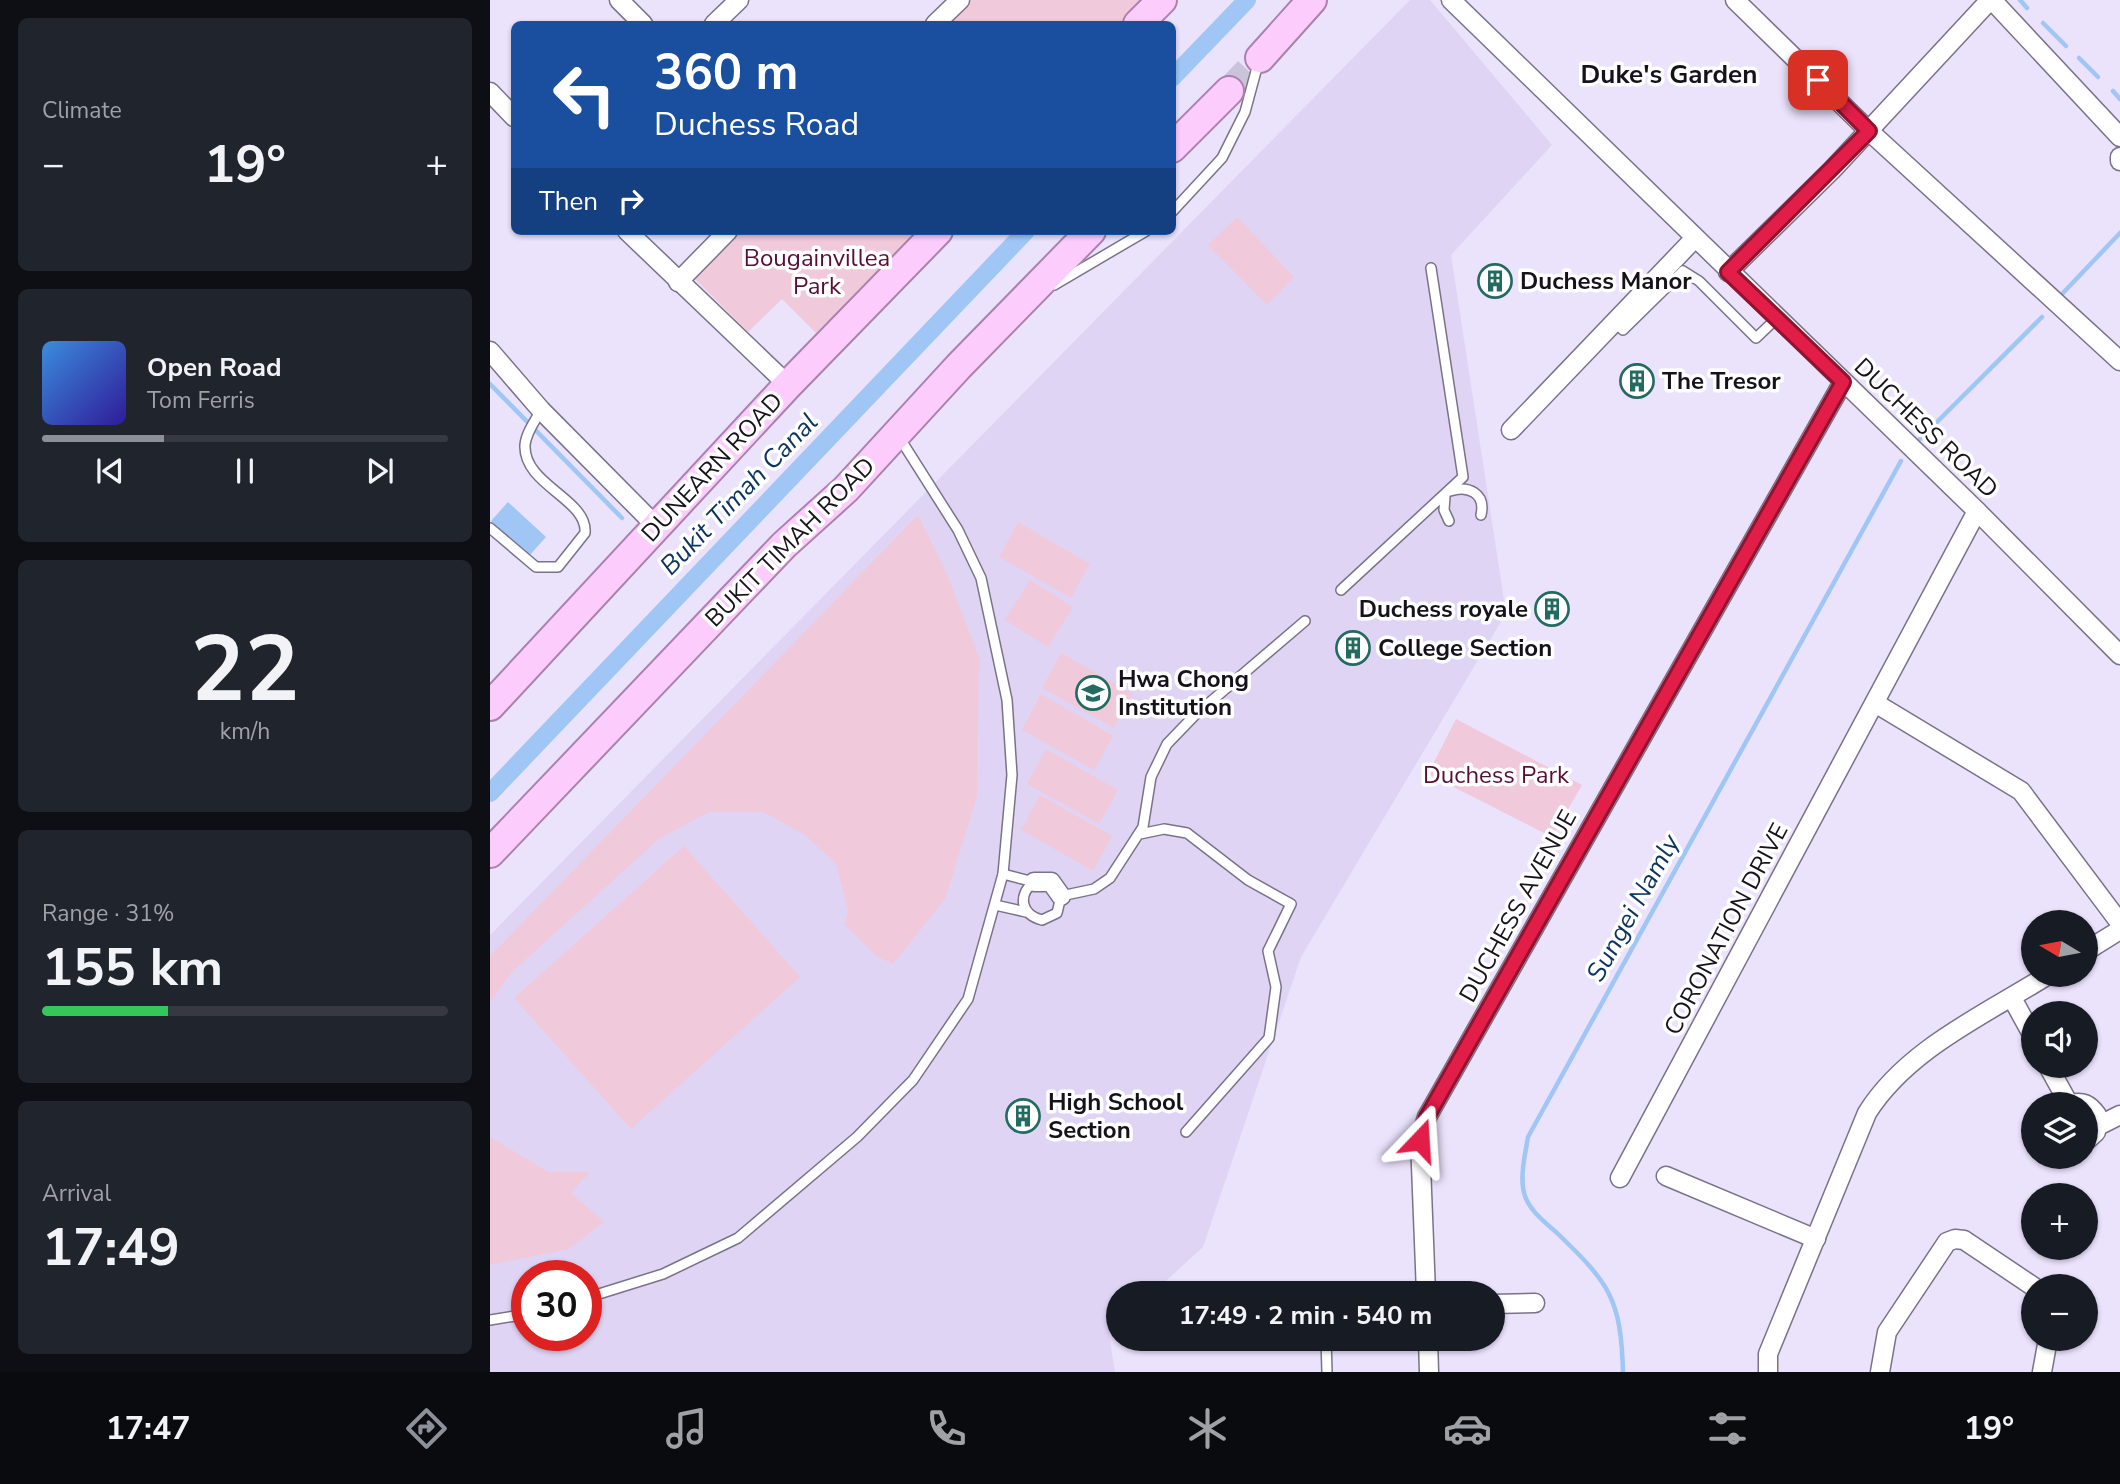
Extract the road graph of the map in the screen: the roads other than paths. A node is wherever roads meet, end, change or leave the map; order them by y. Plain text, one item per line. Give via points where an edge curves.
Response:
1 (619, 0) edge
2 (739, 0) edge
3 (960, 0) edge
4 (1162, 0) edge
5 (1312, 0) edge
6 (1451, 0) edge
7 (1735, 0) edge
8 (1991, 0) edge
9 (640, 21) edge
10 (717, 21) edge
11 (939, 21) edge
12 (1141, 21) edge
13 (1260, 58) joint
14 (1229, 91) tunnel mouth
15 (490, 92) edge
16 (511, 114) edge
17 (1869, 131) junction
18 (2120, 137) edge
19 (1176, 144) edge
20 (1176, 208) edge
21 (632, 235) edge
22 (725, 235) edge
23 (934, 235) edge
24 (1087, 235) edge
25 (1139, 235) edge
26 (1694, 239) junction
27 (1431, 268) dead end
28 (1728, 272) junction
29 (678, 282) junction
30 (1013, 309) junction
31 (1778, 317) junction
32 (1616, 323) junction
33 (490, 351) edge
34 (2120, 361) edge
35 (1843, 382) junction
36 (788, 385) junction
37 (538, 415) junction
38 (1511, 430) dead end
39 (898, 434) junction
40 (1447, 494) junction
41 (1977, 511) junction
42 (1481, 515) dead end
43 (1449, 521) dead end
44 (656, 526) junction
45 (490, 528) edge
46 (1341, 590) dead end
47 (1305, 621) dead end
48 (2120, 655) edge
49 (1875, 703) junction
50 (490, 706) edge
51 (1140, 834) junction
52 (490, 853) edge
53 (1003, 874) junction
54 (1034, 882) junction
55 (1061, 896) junction
56 (995, 905) junction
57 (1026, 912) junction
58 (2120, 923) edge
59 (2120, 930) edge
60 (2098, 944) edge
61 (2029, 987) edge
62 (2012, 998) junction
63 (2021, 1014) edge
64 (2120, 1115) edge
65 (2098, 1126) edge
66 (1186, 1132) dead end
67 (1666, 1176) dead end
68 (1620, 1178) dead end
69 (1816, 1239) junction
70 (2021, 1278) edge
71 (1426, 1281) edge
72 (602, 1293) edge
73 (1535, 1303) dead end
74 (1505, 1304) edge
75 (511, 1317) edge
76 (490, 1320) edge
77 (1326, 1351) edge
78 (1428, 1351) edge
79 (2046, 1351) edge
80 (1326, 1372) edge
81 (1429, 1372) edge
82 (1768, 1372) edge
83 (1880, 1372) edge
84 (2042, 1372) edge

1 - 9 street
2 - 10 street
3 - 11 street
4 - 12 highway
5 - 13 highway
6 - 26 street, DUCHESS ROAD
7 - 17 street
8 - 17 street
8 - 18 street
13 - 20 lane via 1245,112 1222,158
14 - 19 highway
15 - 16 street
17 - 28 street
17 - 34 street
21 - 29 street
22 - 29 street
23 - 36 highway, DUNEARN ROAD
24 - 30 highway, BUKIT TIMAH ROAD
25 - 30 lane
26 - 28 street, DUCHESS ROAD
26 - 32 street
27 - 40 lane via 1463,477
28 - 31 street, DUCHESS ROAD
29 - 36 street
30 - 39 highway, BUKIT TIMAH ROAD
31 - 32 lane via 1756,338 1683,271 1623,330
31 - 35 street, DUCHESS ROAD
32 - 38 street
33 - 37 street
35 - 41 street, DUCHESS ROAD
35 - 71 street, DUCHESS AVENUE via 1427,1117 1420,1140
36 - 44 highway, DUNEARN ROAD
37 - 44 street
37 - 45 lane via 528,434 526,455 532,469 582,517 585,533 558,567 536,567
39 - 52 highway, BUKIT TIMAH ROAD via 775,555
39 - 53 lane via 958,530 989,602 1007,700 1012,775
40 - 42 lane via 1462,488 1474,492 1482,502
40 - 43 lane via 1444,510
40 - 46 lane
41 - 48 street, DUCHESS ROAD
41 - 49 street, CORONATION DRIVE
44 - 50 highway, DUNEARN ROAD
47 - 51 lane via 1167,744 1152,777
49 - 58 street via 2021,791
49 - 68 street, CORONATION DRIVE
51 - 55 lane via 1110,878 1094,889
51 - 66 lane via 1164,829 1187,833 1248,880 1291,904 1268,951 1276,987 1269,1038
53 - 54 lane
53 - 56 lane
54 - 55 street via 1051,882
54 - 57 lane via 1023,895
55 - 57 lane via 1051,918 1033,918
56 - 57 lane
56 - 72 lane via 968,999 913,1080 857,1137 738,1238 663,1274
59 - 60 street
61 - 62 street
62 - 63 street
62 - 69 street via 1919,1056 1883,1088 1867,1113
64 - 65 street
67 - 69 street
69 - 82 street via 1768,1354
70 - 83 street via 1964,1240 1947,1242 1887,1332
73 - 74 street
75 - 76 lane
77 - 80 lane
78 - 81 street
79 - 84 street

